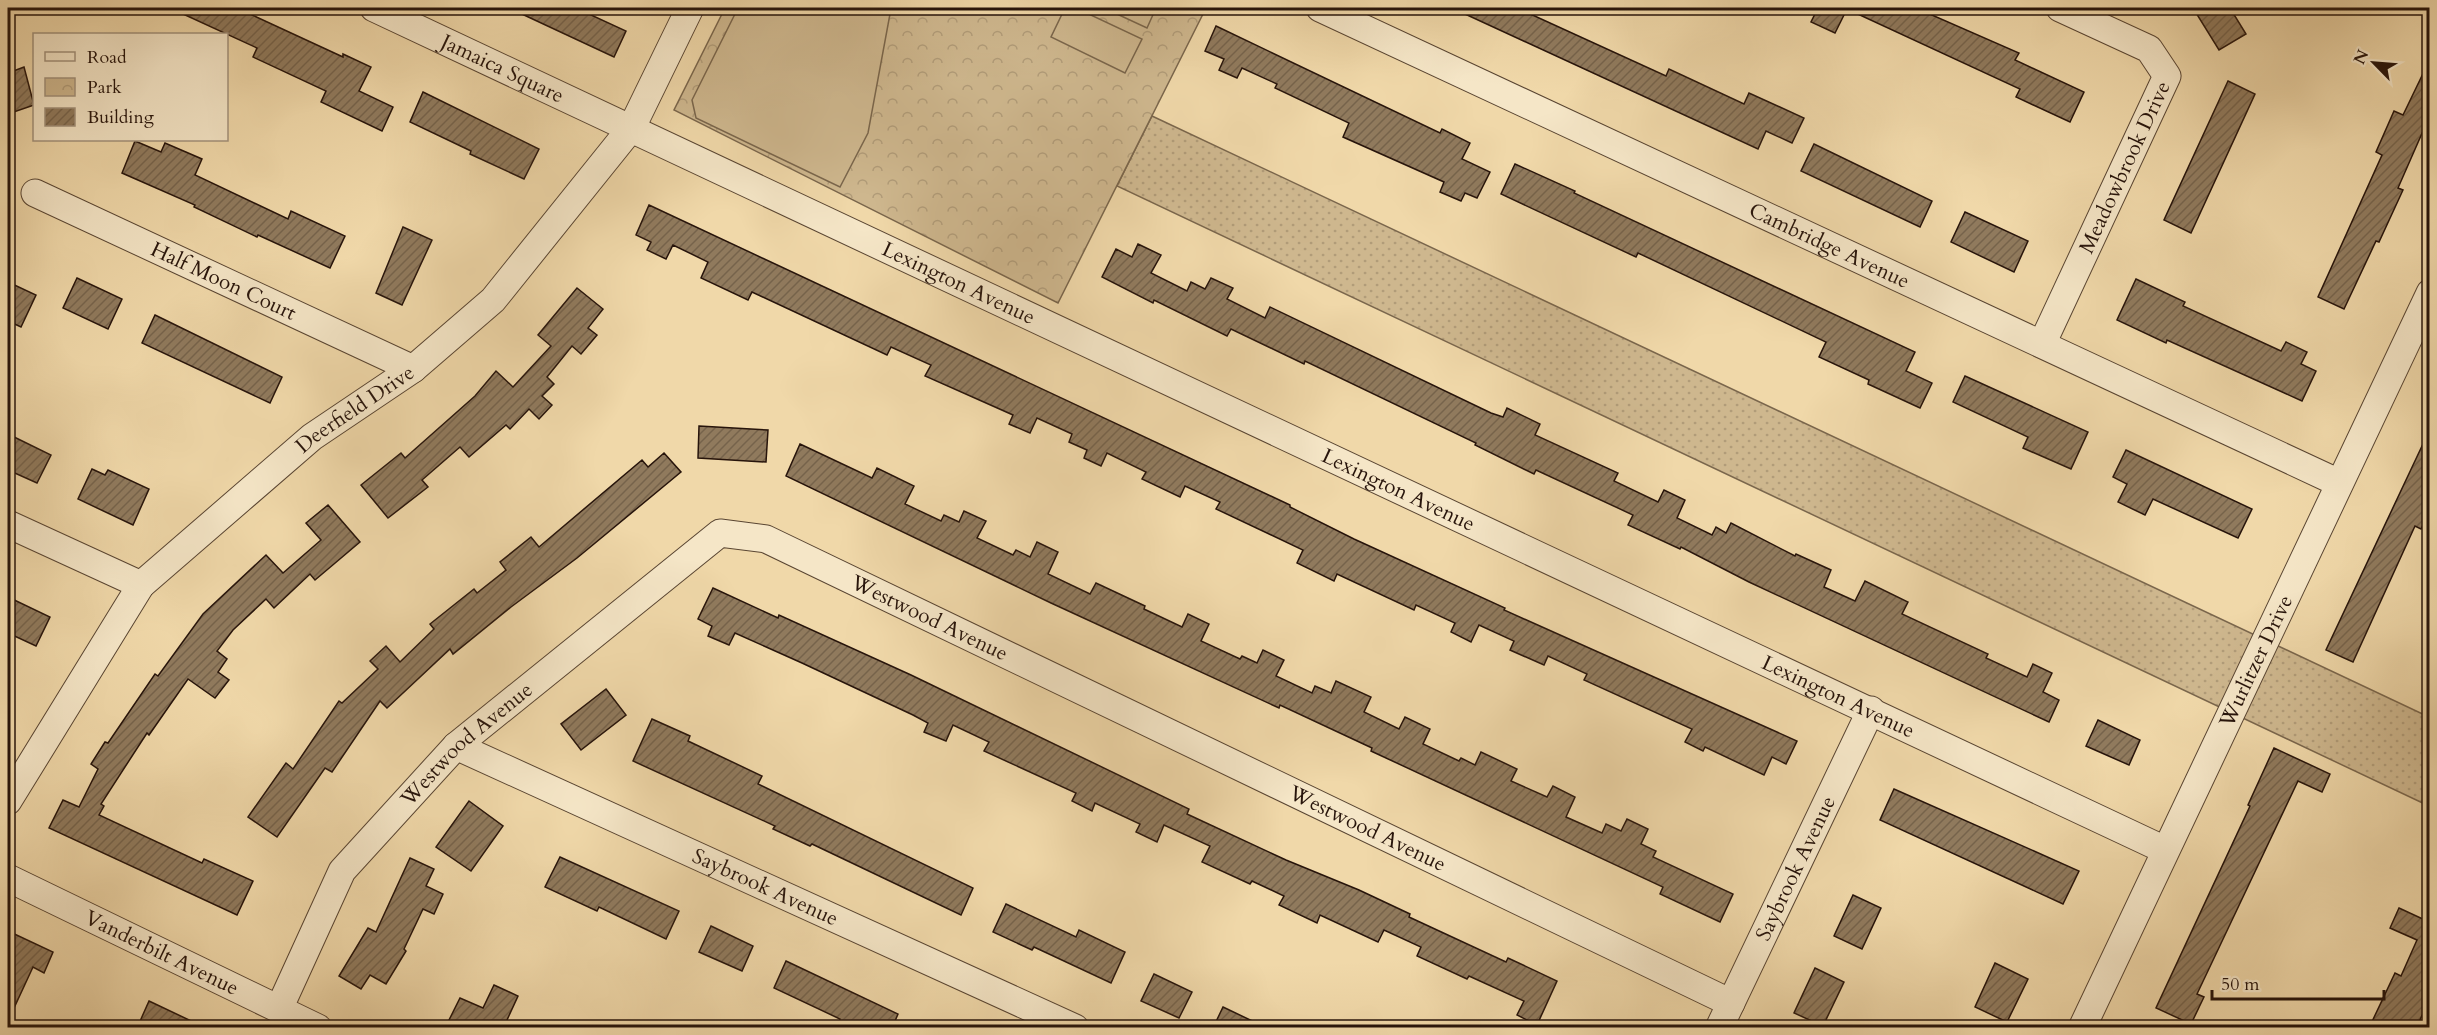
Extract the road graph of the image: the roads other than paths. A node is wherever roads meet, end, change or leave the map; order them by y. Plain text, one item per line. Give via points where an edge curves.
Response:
1 (375, 8) edge
2 (690, 8) edge
3 (1320, 8) edge
4 (2060, 8) edge
5 (632, 127) junction
6 (35, 193) dead end
7 (2430, 293) edge
8 (2042, 344) junction
9 (413, 369) junction
10 (2339, 483) junction
11 (8, 524) edge
12 (141, 585) junction
13 (1870, 710) junction
14 (456, 746) junction
15 (8, 801) edge
16 (2165, 850) junction
17 (8, 878) edge
18 (1731, 1004) junction
19 (279, 1009) junction
20 (318, 1028) edge
21 (1075, 1028) edge
22 (1719, 1028) edge
23 (2082, 1028) edge

1 - 5 street, Jamaica Square
2 - 5 street, Deerfield Drive
3 - 8 street, Cambridge Avenue
4 - 8 street, Meadowbrook Drive via 2149,49 2167,76
5 - 9 street, Deerfield Drive via 493,300
5 - 13 street, Lexington Avenue
6 - 9 street, Half Moon Court
7 - 10 street, Wurlitzer Drive
8 - 10 street, Cambridge Avenue
9 - 12 street, Deerfield Drive via 312,436
10 - 16 street, Wurlitzer Drive
11 - 12 street
12 - 15 street, Deerfield Drive
13 - 16 street, Lexington Avenue
13 - 18 street, Saybrook Avenue
14 - 18 street, Westwood Avenue via 720,533 766,539
14 - 19 street, Westwood Avenue via 342,871
14 - 21 street, Saybrook Avenue
16 - 23 street, Wurlitzer Drive
17 - 19 street, Vanderbilt Avenue
18 - 22 street, Saybrook Avenue
19 - 20 street, Vanderbilt Avenue

